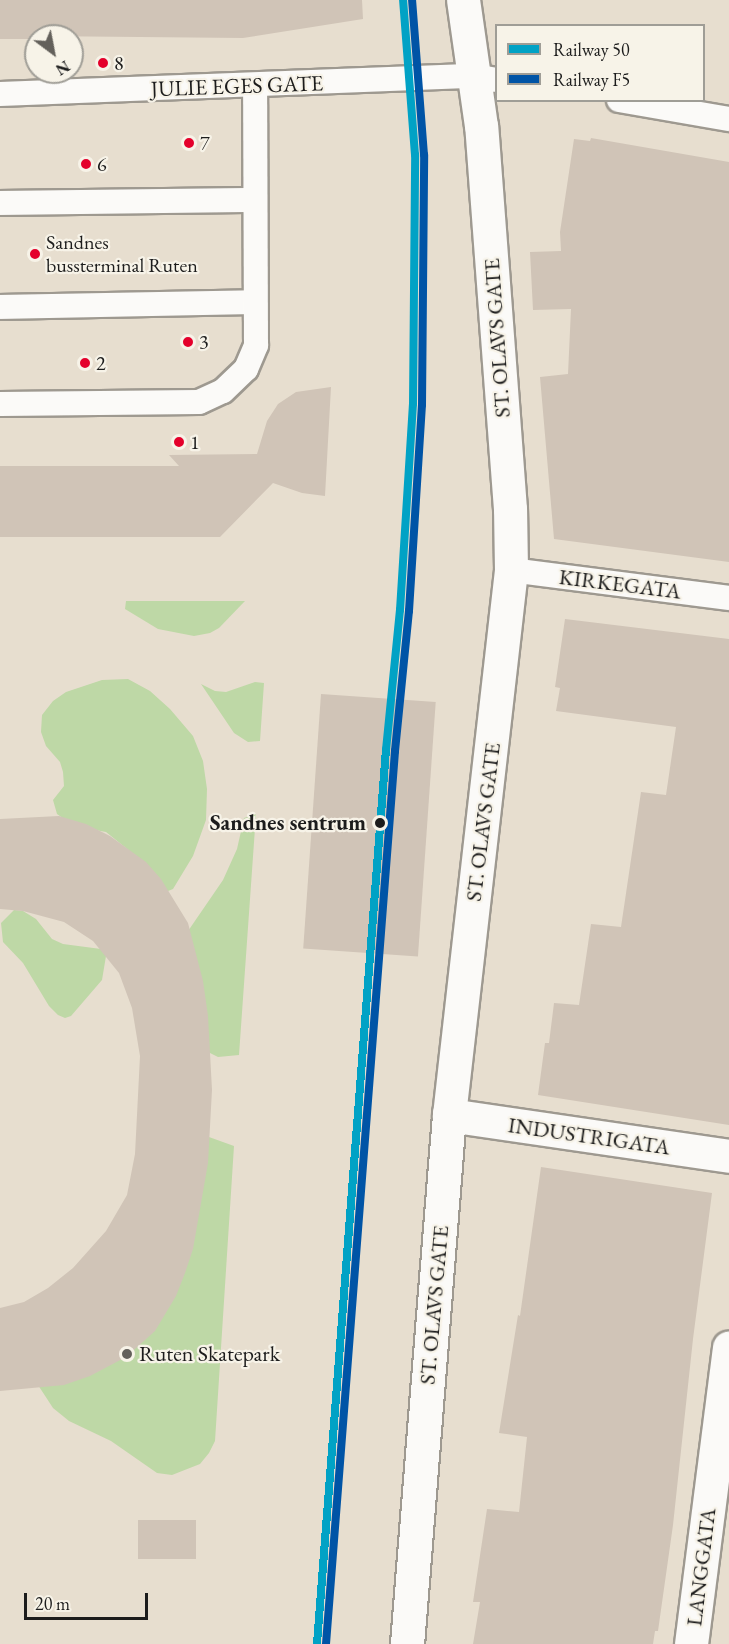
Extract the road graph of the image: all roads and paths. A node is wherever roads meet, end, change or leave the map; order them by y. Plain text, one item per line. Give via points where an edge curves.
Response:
1 (463, 0) edge
2 (485, 78) edge
3 (255, 86) junction
4 (0, 94) edge
5 (631, 102) edge
6 (729, 119) edge
7 (255, 200) junction
8 (0, 203) edge
9 (255, 303) junction
10 (0, 307) edge
11 (0, 404) edge
12 (511, 570) junction
13 (729, 598) edge
14 (449, 1115) junction
15 (729, 1156) edge
16 (729, 1347) edge
17 (407, 1644) edge
18 (691, 1644) edge

1 - 2 street, ST. OLAVS GATE
2 - 3 lane, JULIE EGES GATE
2 - 12 street, ST. OLAVS GATE via 481,126 510,509
3 - 4 lane, JULIE EGES GATE
3 - 7 lane
5 - 6 lane
7 - 8 lane
7 - 9 lane
9 - 10 lane
9 - 11 lane via 256,345 252,357 246,369 212,398 199,402
12 - 13 lane, KIRKEGATA
12 - 14 street, ST. OLAVS GATE
14 - 15 street, INDUSTRIGATA
14 - 17 street, ST. OLAVS GATE
16 - 18 street, LANGGATA

